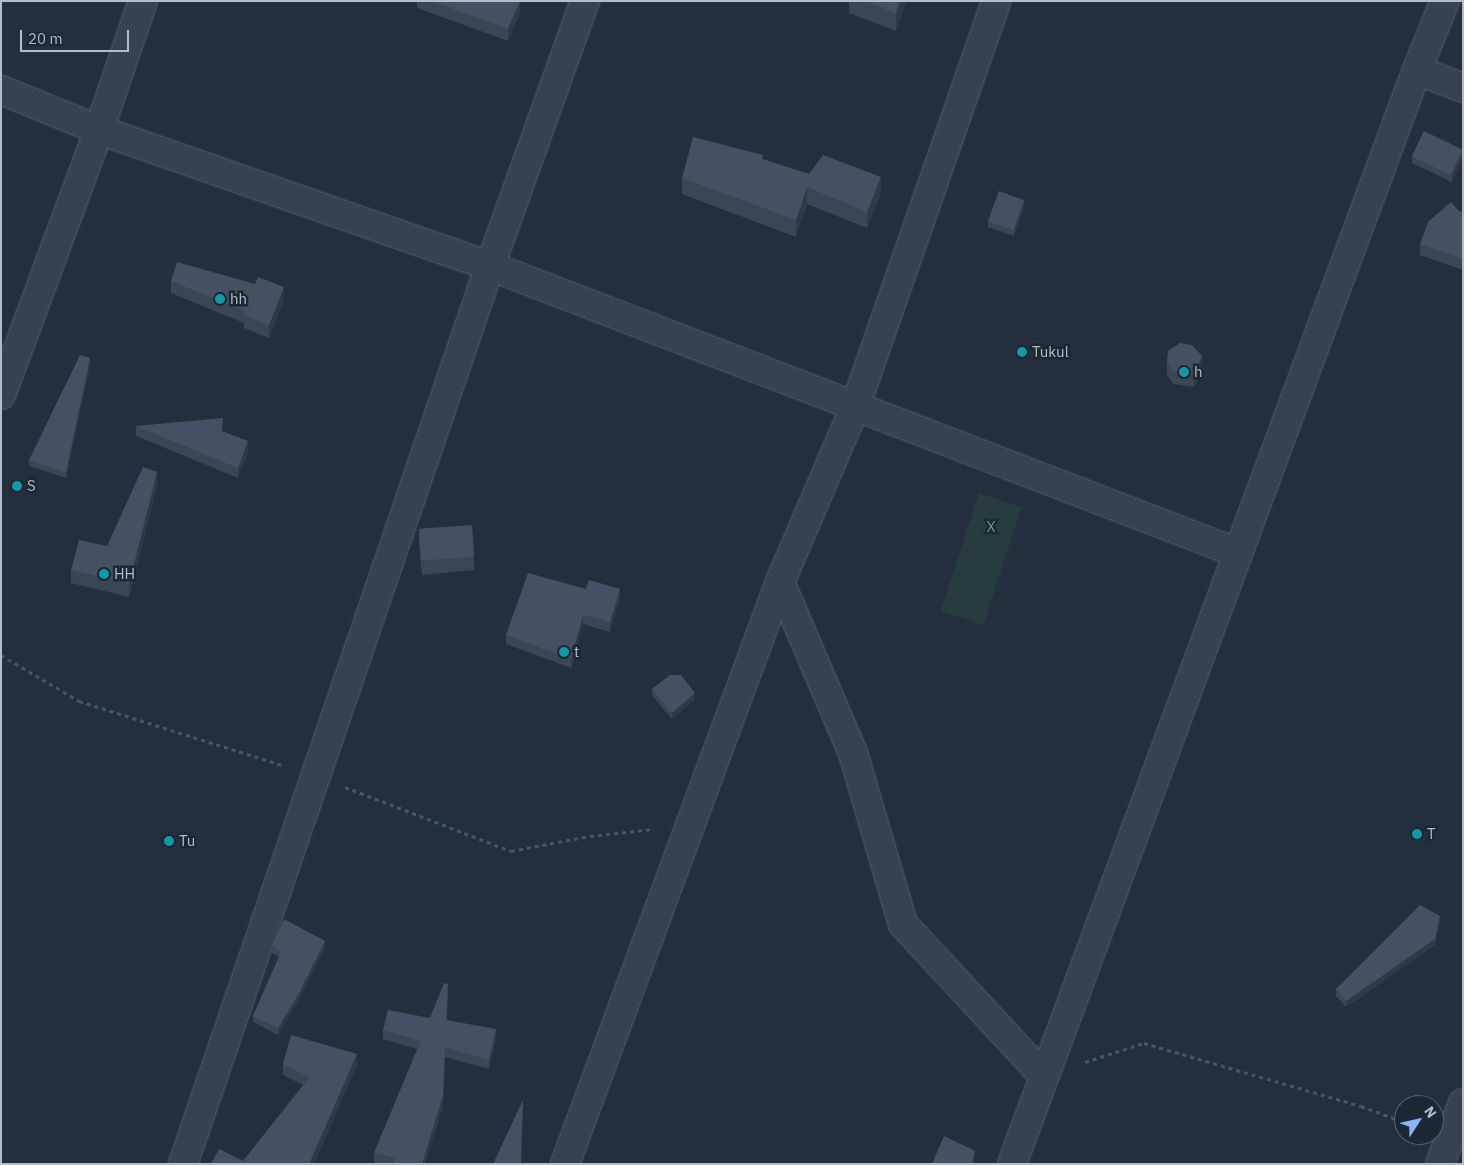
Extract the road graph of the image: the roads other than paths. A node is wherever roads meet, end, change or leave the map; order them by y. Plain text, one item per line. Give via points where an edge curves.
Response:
1 (143, 1) edge
2 (585, 1) edge
3 (996, 1) edge
4 (1445, 1) edge
5 (1417, 70) junction
6 (1463, 88) edge
7 (1, 90) edge
8 (99, 130) junction
9 (490, 266) junction
10 (1, 395) edge
11 (855, 407) junction
12 (1238, 553) junction
13 (780, 582) junction
14 (1044, 1076) junction
15 (1463, 1103) edge
16 (183, 1164) edge
17 (564, 1164) edge
18 (1012, 1164) edge
19 (1440, 1164) edge

1 - 8 street
2 - 9 street
3 - 11 street
4 - 5 street
5 - 6 street
5 - 12 street
7 - 8 street
8 - 9 street
8 - 10 street
9 - 11 street
9 - 16 street
11 - 12 street
11 - 13 street
12 - 14 street
13 - 14 street via 853,753 902,924
13 - 17 street
14 - 18 street
15 - 19 street

